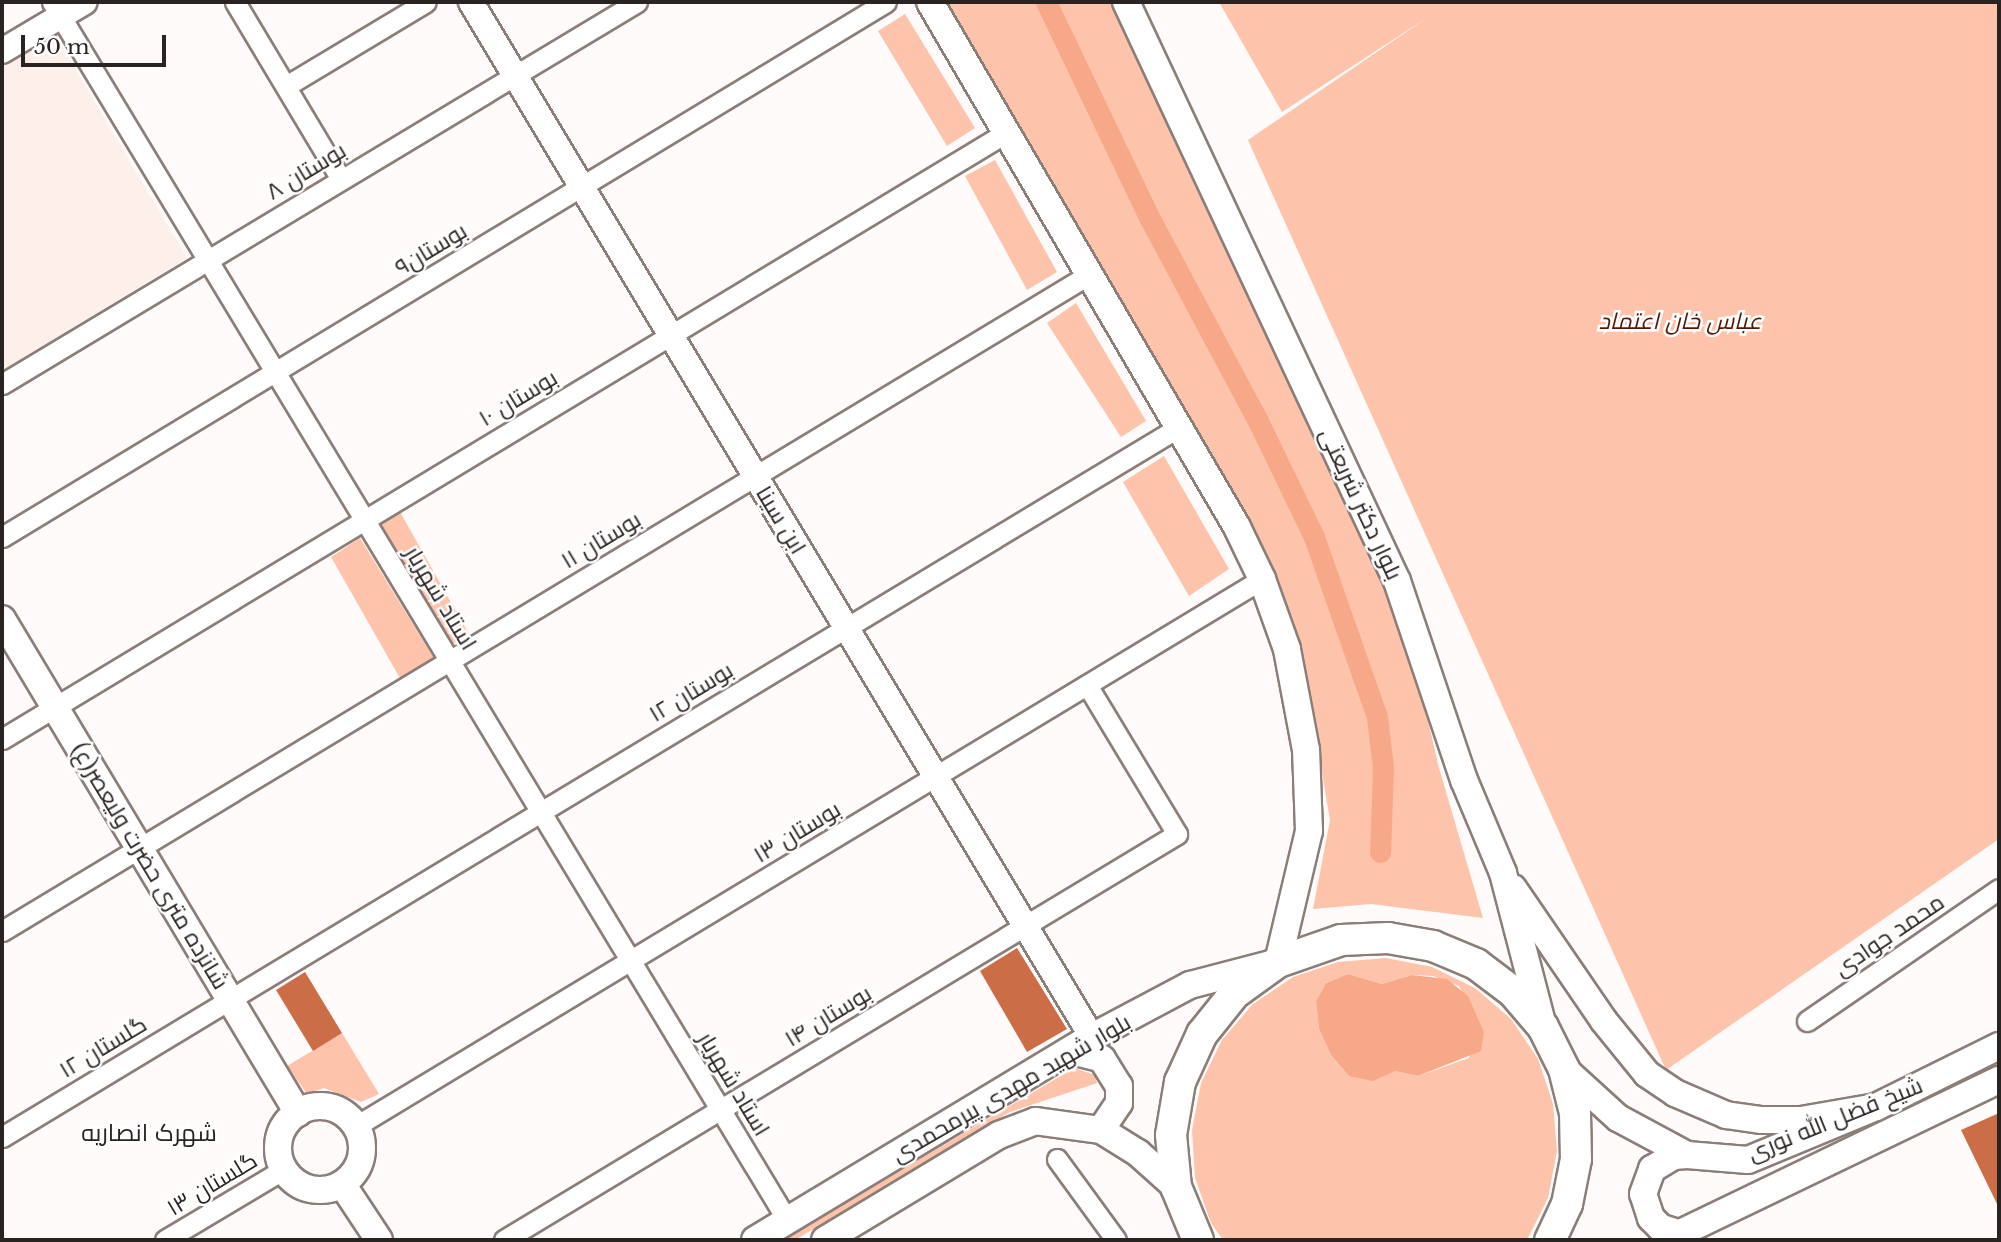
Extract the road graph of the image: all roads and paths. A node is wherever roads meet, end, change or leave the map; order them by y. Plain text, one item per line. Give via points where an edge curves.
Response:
1 (85, 2) edge
2 (235, 2) edge
3 (426, 2) edge
4 (471, 2) edge
5 (637, 2) edge
6 (886, 2) edge
7 (930, 2) edge
8 (1126, 2) edge
9 (56, 9) edge
10 (2, 51) edge
11 (515, 75) junction
12 (286, 86) junction
13 (1007, 132) junction
14 (341, 179) junction
15 (582, 186) junction
16 (208, 260) junction
17 (1090, 274) junction
18 (671, 335) junction
19 (275, 372) junction
20 (2, 384) edge
21 (1179, 427) junction
22 (755, 476) junction
23 (365, 520) junction
24 (2, 537) edge
25 (1262, 579) junction
26 (2, 619) edge
27 (846, 627) junction
28 (449, 660) junction
29 (1087, 685) junction
30 (54, 707) junction
31 (2, 739) edge
32 (935, 776) junction
33 (540, 811) junction
34 (139, 848) junction
35 (1503, 873) junction
36 (1999, 889) edge
37 (1025, 926) junction
38 (2, 931) edge
39 (631, 961) junction
40 (1278, 962) junction
41 (229, 999) junction
42 (1807, 1021) dead end
43 (1543, 1027) junction
44 (1081, 1044) junction
45 (1999, 1046) edge
46 (1564, 1069) junction
47 (1999, 1080) edge
48 (1876, 1107) junction
49 (720, 1110) junction
50 (298, 1113) junction
51 (356, 1126) junction
52 (1101, 1130) junction
53 (2, 1137) edge
54 (1687, 1155) junction
55 (1058, 1159) dead end
56 (284, 1169) junction
57 (342, 1184) junction
58 (1177, 1187) junction
59 (787, 1220) junction
60 (1675, 1238) edge
61 (165, 1240) edge
62 (379, 1240) edge
63 (504, 1240) edge
64 (755, 1240) edge
65 (825, 1240) edge
66 (1116, 1240) edge
67 (1198, 1240) edge
68 (1550, 1240) edge

1 - 9 street
2 - 12 street
3 - 12 street
4 - 11 street, ابن سینا
5 - 11 street, بوستان ۸
6 - 15 street, بوستان۹
7 - 13 main road
8 - 35 main road, بلوار دکتر شریعتی via 1397,581 1465,780
9 - 10 street
9 - 16 street, استاد شهریار
11 - 14 street, بوستان ۸
11 - 15 street, ابن سینا
12 - 14 street
13 - 17 main road
13 - 18 street, بوستان ۱۰
14 - 16 street, بوستان ۸
15 - 18 street, ابن سینا
15 - 19 street, بوستان۹
16 - 19 street, استاد شهریار
16 - 20 street, بوستان ۸
17 - 21 main road
17 - 22 street, بوستان ۱۱
18 - 22 street, ابن سینا
18 - 23 street, بوستان ۱۰
19 - 23 street, استاد شهریار
19 - 24 street, بوستان۹
21 - 25 main road
21 - 27 street, بوستان ۱۲
22 - 27 street, ابن سینا
22 - 28 street, بوستان ۱۱
23 - 28 street, استاد شهریار
23 - 30 street, بوستان ۱۰
25 - 29 street, بوستان ۱۳
25 - 40 main road via 1287,649 1310,790 1304,863
26 - 30 main road, شانزده متری حضرت ولیعصر(ع)
27 - 32 street, ابن سینا
27 - 33 street, بوستان ۱۲
28 - 33 street, استاد شهریار
28 - 34 street, بوستان ۱۱
29 - 32 street, بوستان ۱۳
29 - 37 street, بوستان ۱۴ via 1177,834
30 - 31 street, بوستان ۱۰
30 - 34 main road, شانزده متری حضرت ولیعصر(ع)
32 - 37 street, ابن سینا
32 - 39 street, بوستان ۱۳
33 - 39 street, استاد شهریار
33 - 41 street, بوستان ۱۲
34 - 38 street, بوستان ۱۱
34 - 41 main road, شانزده متری حضرت ولیعصر(ع)
35 - 43 main road, بلوار دکتر شریعتی
35 - 48 main road via 1604,1021 1647,1074 1675,1093 1726,1115 1762,1120 1801,1120
36 - 42 street, محمد جوادی
37 - 44 street, ابن سینا
37 - 49 street, بوستان ۱۴
39 - 49 street, استاد شهریار
39 - 51 street, بوستان ۱۳
40 - 43 main road via 1341,940 1388,938 1433,946 1476,964 1513,992
40 - 44 main road, بلوار شهید مهدی پیرمحمدی via 1190,985
40 - 58 main road via 1236,993 1202,1034 1180,1082 1171,1135
41 - 50 main road, شانزده متری حضرت ولیعصر(ع)
41 - 53 street, گلستان ۱۲
43 - 46 main road
44 - 52 main road via 1102,1059 1119,1086 1119,1103
44 - 59 main road, بلوار شهید مهدی پیرمحمدی
45 - 48 main road, شیخ فضل الله نوری
46 - 54 main road, شیخ فضل الله نوری via 1618,1118
46 - 68 main road via 1575,1114 1576,1159 1567,1204
47 - 60 main road, شیخ فضل الله نوری
48 - 54 main road, شیخ فضل الله نوری via 1748,1160
49 - 59 street, استاد شهریار
49 - 63 street, بوستان ۱۴
50 - 51 main road via 330,1107
50 - 56 main road via 280,1138
51 - 57 main road via 361,1158
52 - 58 main road via 1138,1153
52 - 65 main road, بلوار شهید مهدی پیرمحمدی via 1035,1121 999,1135
54 - 60 main road via 1674,1156 1652,1170 1643,1194 1651,1218
55 - 66 street
56 - 57 main road via 310,1189
56 - 61 street, گلستان ۱۳
57 - 62 main road
58 - 67 main road
59 - 64 main road, بلوار شهید مهدی پیرمحمدی

